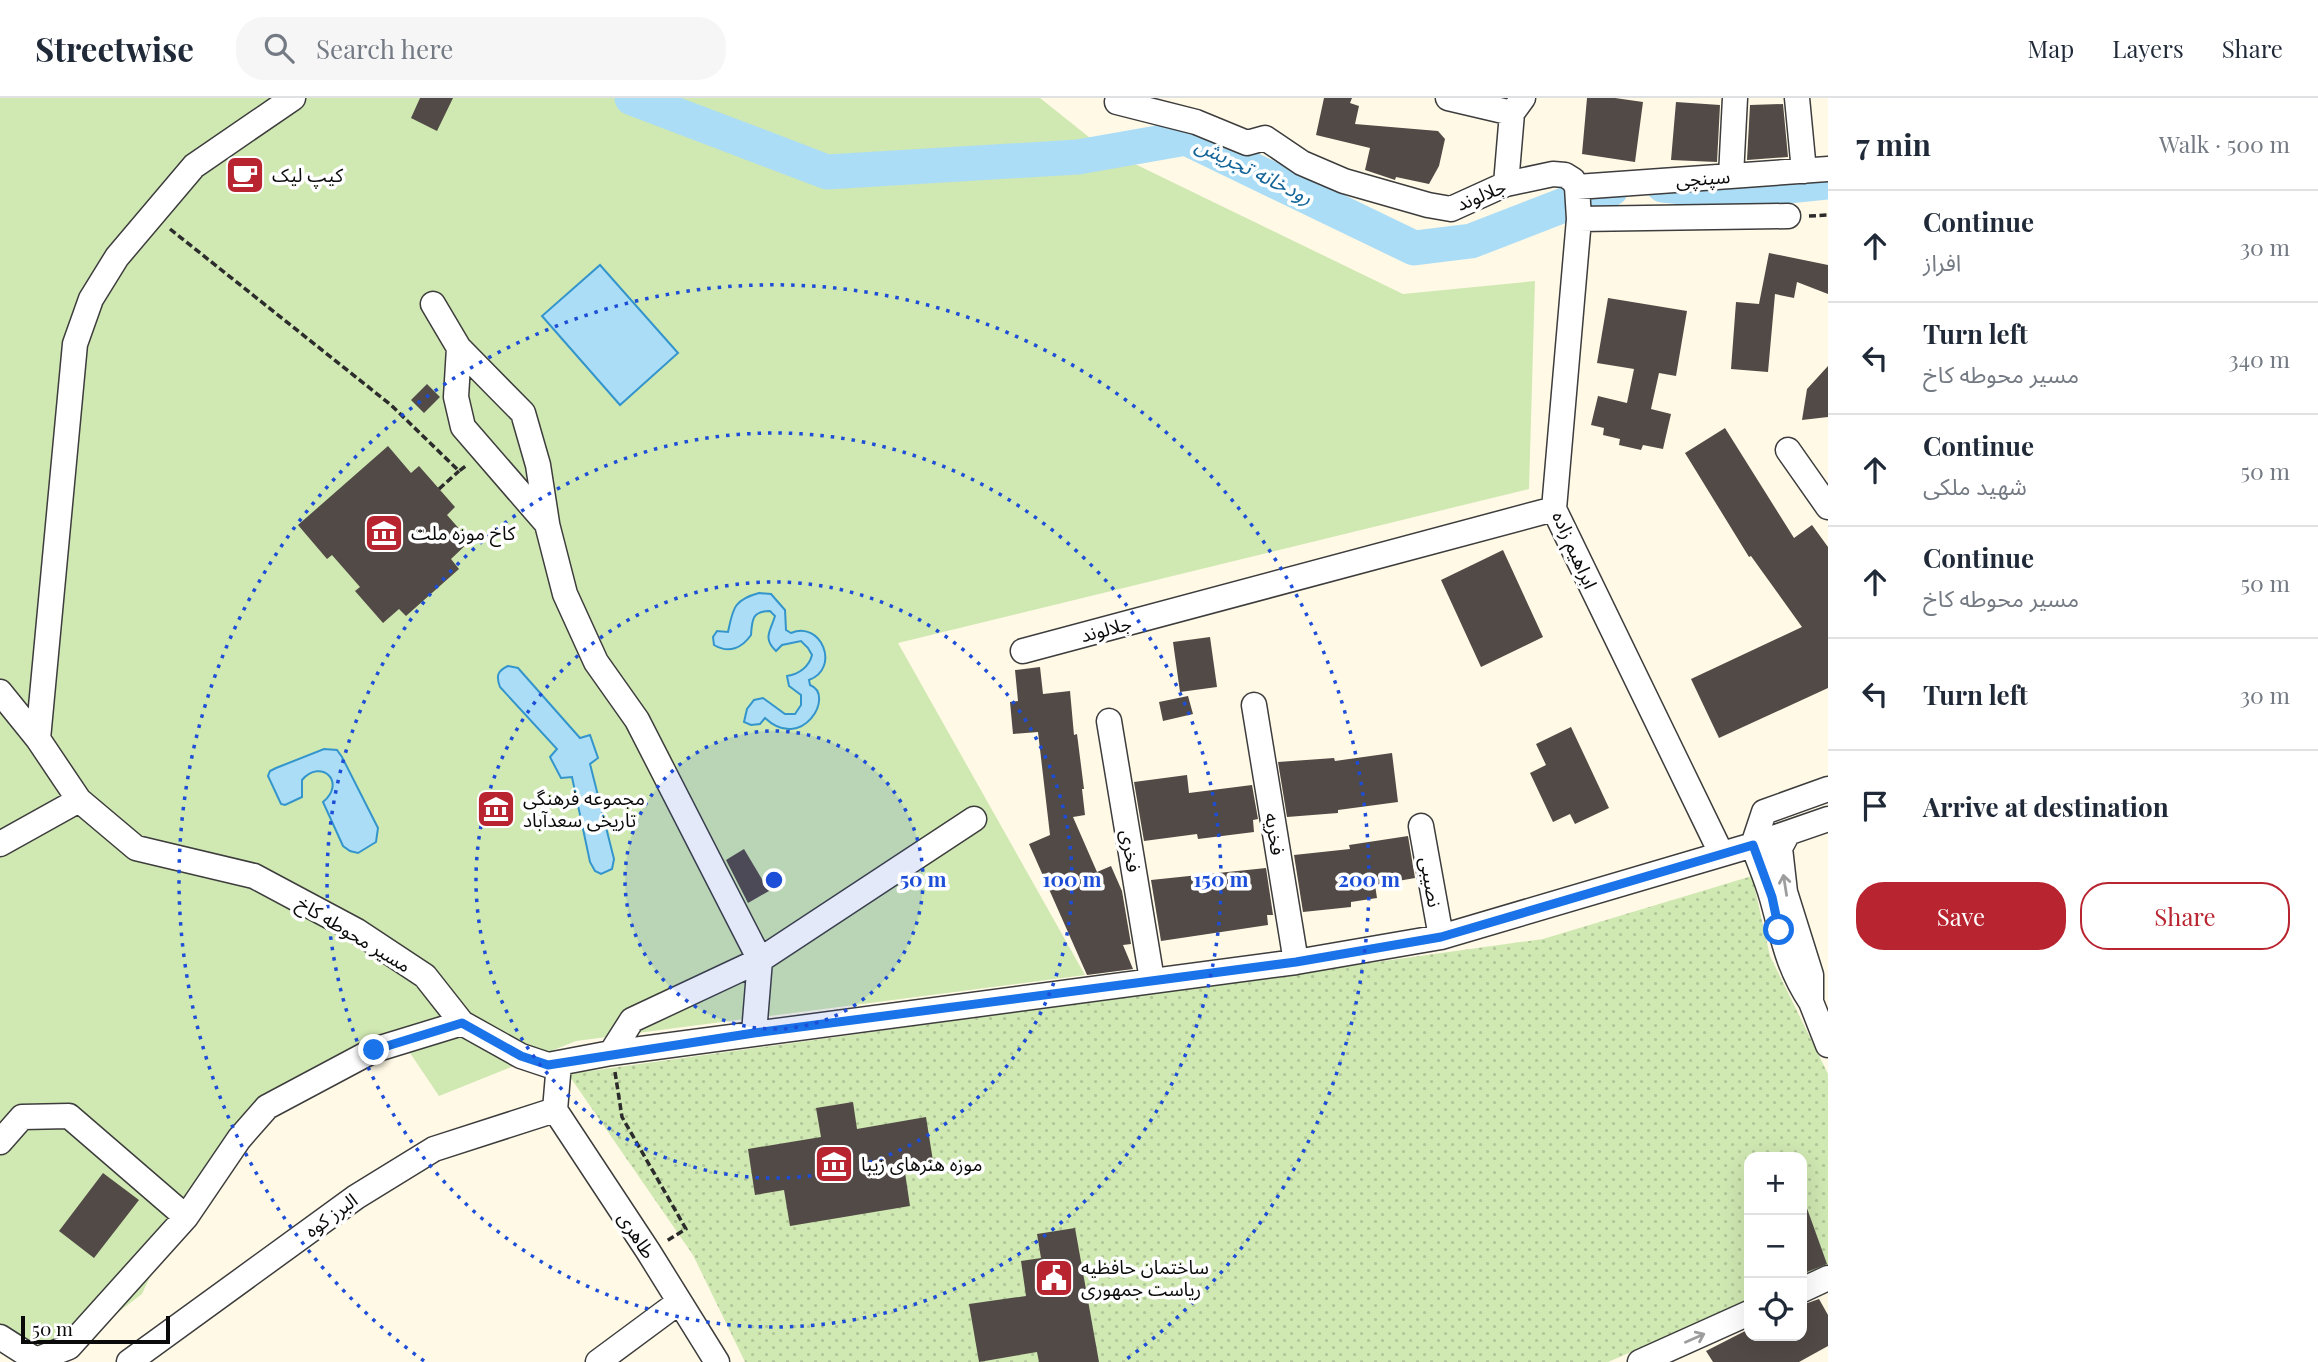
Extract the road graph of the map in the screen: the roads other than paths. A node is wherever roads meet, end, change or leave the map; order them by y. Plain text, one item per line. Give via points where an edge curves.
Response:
1 (293, 98) edge
2 (1448, 98) edge
3 (1735, 98) edge
4 (1797, 98) edge
5 (1117, 102) dead end
6 (1517, 105) edge
7 (1816, 170) edge
8 (1731, 176) junction
9 (1506, 184) junction
10 (1577, 187) junction
11 (1788, 216) dead end
12 (1579, 219) junction
13 (433, 304) dead end
14 (459, 348) junction
15 (1788, 450) dead end
16 (1828, 507) edge
17 (1554, 509) junction
18 (547, 524) junction
19 (1023, 652) dead end
20 (0, 692) edge
21 (1254, 705) dead end
22 (1109, 721) dead end
23 (38, 739) junction
24 (1828, 789) edge
25 (79, 800) junction
26 (974, 819) dead end
27 (1828, 819) edge
28 (1421, 826) dead end
29 (1788, 833) junction
30 (0, 844) edge
31 (1753, 845) junction
32 (1721, 853) junction
33 (1441, 937) junction
34 (1802, 946) junction
35 (760, 960) junction
36 (1296, 962) junction
37 (1828, 962) edge
38 (1152, 980) junction
39 (1811, 1002) junction
40 (462, 1023) junction
41 (754, 1033) junction
42 (1828, 1045) edge
43 (611, 1053) junction
44 (559, 1063) junction
45 (555, 1110) junction
46 (0, 1142) edge
47 (186, 1217) junction
48 (1828, 1278) edge
49 (1807, 1288) edge
50 (679, 1302) junction
51 (1744, 1315) edge
52 (0, 1337) edge
53 (129, 1362) edge
54 (598, 1362) edge
55 (717, 1362) edge
56 (1640, 1362) edge

1 - 23 street via 194,166 117,257 91,299 75,344
2 - 6 street
3 - 8 street
4 - 7 street
5 - 9 street, جلالوند via 1196,122 1247,143 1265,138 1302,163 1334,177 1427,205 1451,208
6 - 9 street
7 - 8 street, سپنچی
8 - 10 street, سپنچی
9 - 10 street, جلالوند via 1553,174 1564,175
10 - 12 street
11 - 12 street
12 - 17 street, ابراهیم زاده
13 - 14 street
14 - 18 street via 523,413 538,465
14 - 18 street via 456,397 463,427
15 - 16 street
17 - 19 street, جلالوند
17 - 32 street, ابراهیم زاده
18 - 35 street via 565,594 596,662 637,720
20 - 23 street, مسیر محوطه کاخ
21 - 36 street, فخریه
22 - 38 street, فخری
23 - 25 street, مسیر محوطه کاخ
24 - 31 street via 1764,813
25 - 30 street
25 - 40 street, مسیر محوطه کاخ via 136,848 254,876 356,931 425,976
26 - 35 street
27 - 29 street
28 - 33 street, نصیبی
29 - 31 street
34 -> 29 street via 1785,892 1780,848
31 - 32 street
31 - 39 street via 1796,979
32 - 33 street
33 - 36 street
34 - 37 street
34 - 39 street via 1811,975
35 - 41 street
35 - 43 street via 632,1020
36 - 38 street
38 - 41 street
39 - 42 street
40 - 44 street, مسیر محوطه کاخ via 521,1056 548,1065
40 - 47 street via 374,1050 267,1107 239,1139
41 - 43 street, مسیر محوطه کاخ
43 - 44 street, مسیر محوطه کاخ
44 - 45 street
45 - 50 street, طاهری
45 - 53 street, البرز کوه via 434,1149 355,1197
46 - 47 street via 22,1117 69,1116
47 - 52 street via 69,1347 36,1360
48 - 49 street
50 - 54 street
50 - 55 street, طاهری
56 -> 51 street

